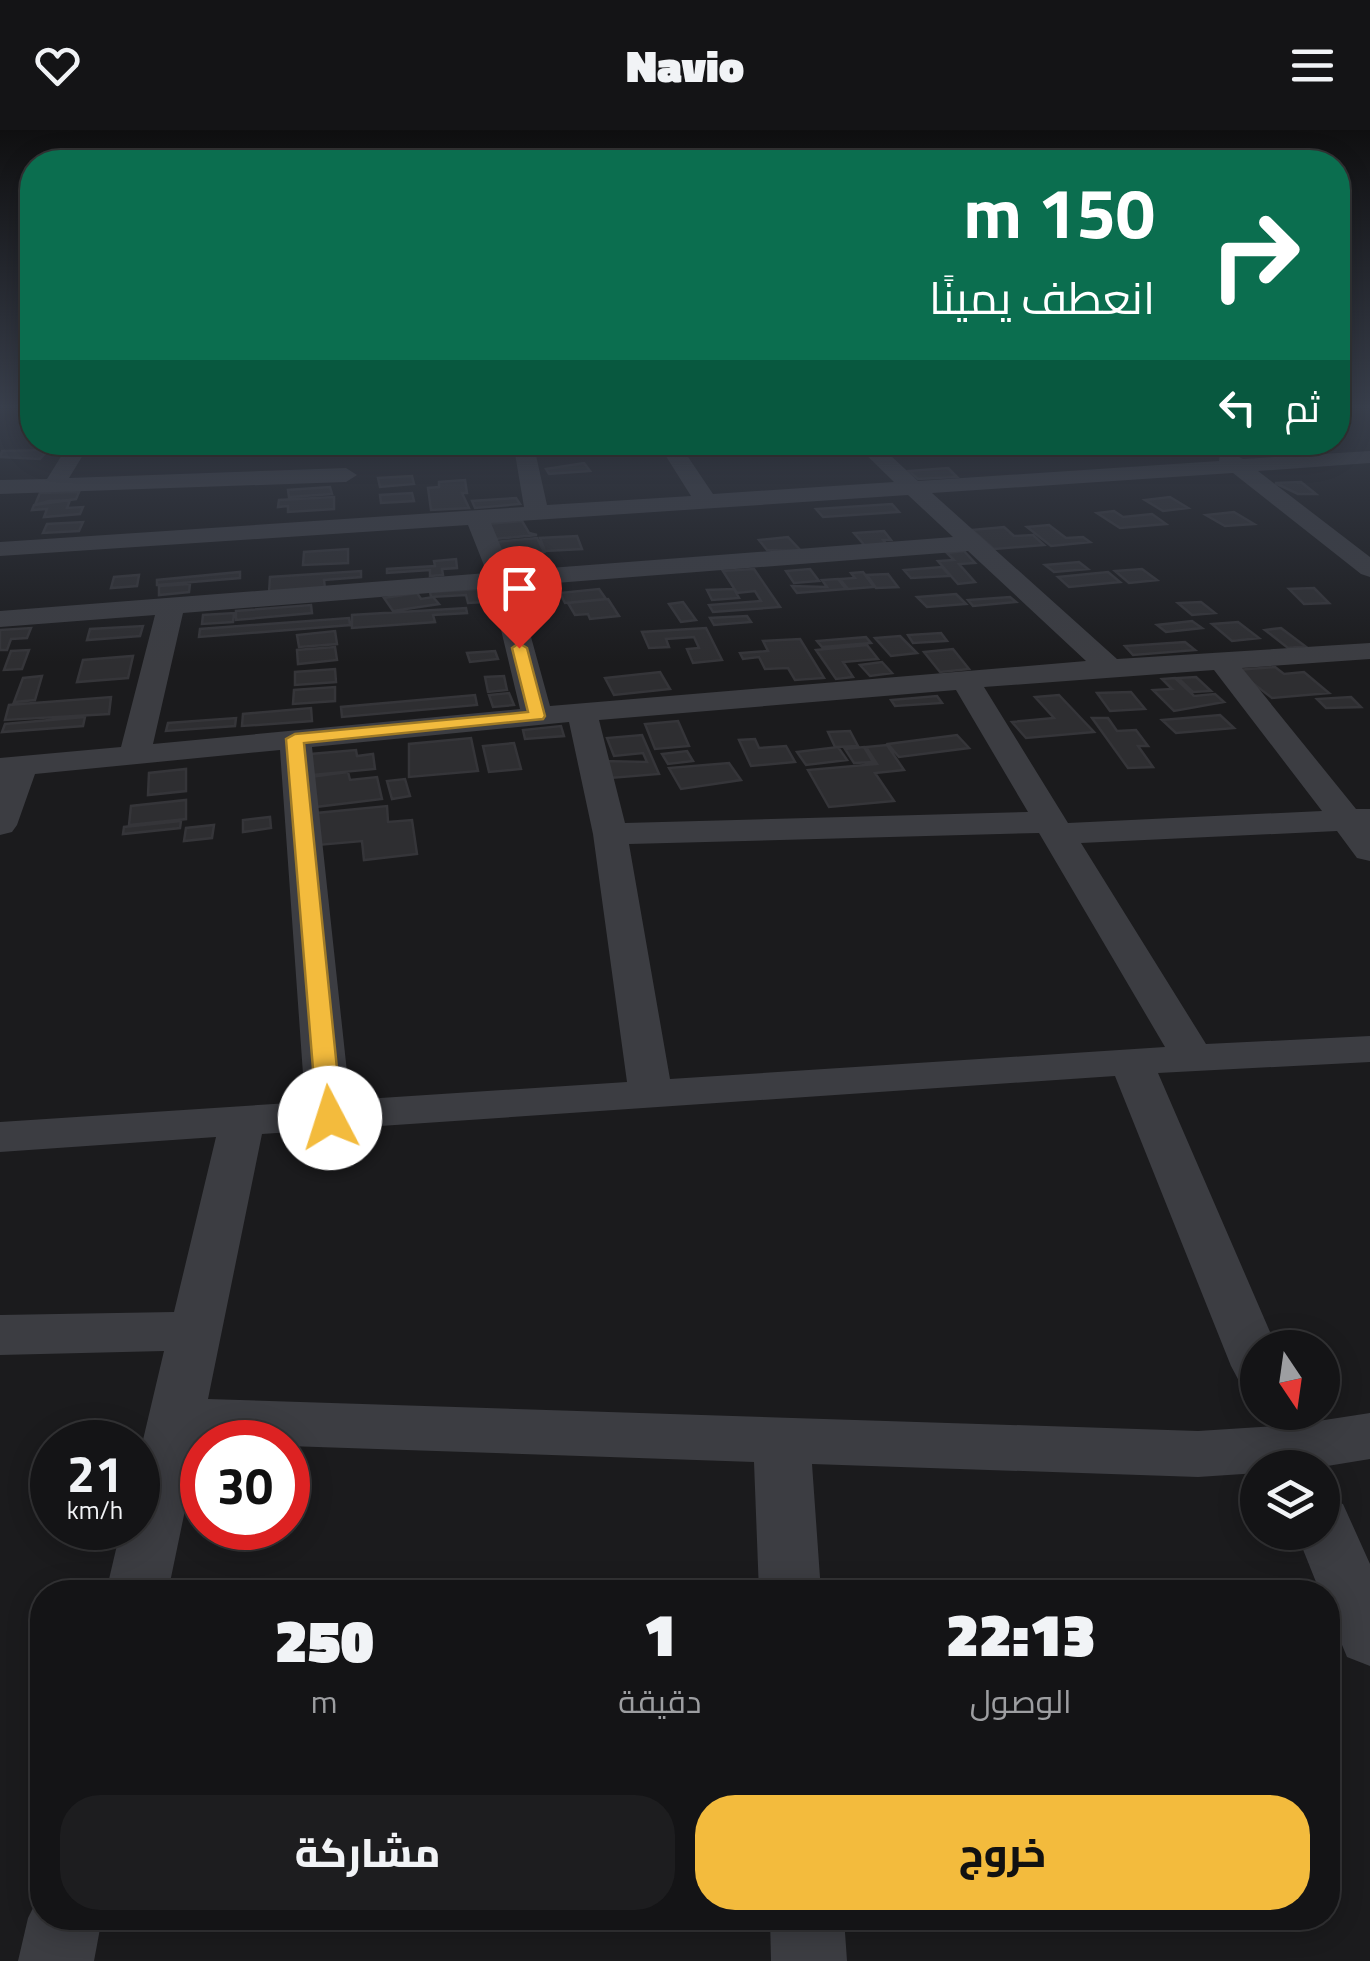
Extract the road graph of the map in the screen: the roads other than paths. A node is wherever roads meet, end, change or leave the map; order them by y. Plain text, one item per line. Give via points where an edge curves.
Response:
1 (326, 491) edge
2 (533, 491) edge
3 (699, 491) edge
4 (842, 491) edge
5 (918, 491) edge
6 (1271, 491) edge
7 (349, 492) junction
8 (705, 500) junction
9 (537, 512) junction
10 (477, 517) junction
11 (974, 543) junction
12 (0, 549) edge
13 (1370, 569) edge
14 (502, 580) junction
15 (171, 606) junction
16 (0, 619) edge
17 (1370, 651) edge
18 (1222, 661) junction
19 (1110, 668) junction
20 (965, 680) junction
21 (582, 712) junction
22 (537, 716) junction
23 (295, 739) junction
24 (135, 755) junction
25 (11, 767) edge
26 (1358, 819) edge
27 (0, 825) edge
28 (1052, 828) junction
29 (610, 834) junction
30 (1370, 850) edge
31 (1370, 1050) edge
32 (1193, 1058) junction
33 (1132, 1064) junction
34 (651, 1094) junction
35 (330, 1118) junction
36 (242, 1123) junction
37 (0, 1138) edge
38 (1243, 1330) edge
39 (196, 1331) junction
40 (0, 1336) edge
41 (175, 1420) junction
42 (1370, 1436) edge
43 (782, 1438) junction
44 (1290, 1443) edge
45 (1334, 1550) edge
46 (140, 1580) edge
47 (789, 1580) edge
48 (1370, 1637) edge
49 (63, 1930) edge
50 (808, 1930) edge
51 (56, 1961) edge
52 (809, 1961) edge

1 - 7 street
2 - 9 street
3 - 8 street
4 - 8 street
5 - 11 street
6 - 13 street
7 - 10 street
7 - 12 street
8 - 9 street
9 - 10 street
10 - 14 street
11 - 14 street
11 - 19 street
14 - 15 street
14 - 22 street
15 - 16 street
15 - 24 street
17 - 18 street
18 - 19 street
18 - 26 street
19 - 20 street
20 - 21 street
20 - 28 street
21 - 22 street
21 - 29 street
22 - 23 street
23 - 24 street
23 - 35 street
24 - 25 street
25 - 27 street
26 - 28 street
26 - 30 street
28 - 29 street
28 - 32 street
29 - 34 street
31 - 32 street
32 - 33 street
33 - 34 street
33 - 38 street
34 - 35 street
35 - 36 street
36 - 37 street
36 - 39 street
39 - 40 street
39 - 41 street
41 - 43 street
41 - 46 street
42 - 44 street
43 - 44 street via 1198,1454
43 - 47 street
45 - 48 street
49 - 51 street
50 - 52 street

